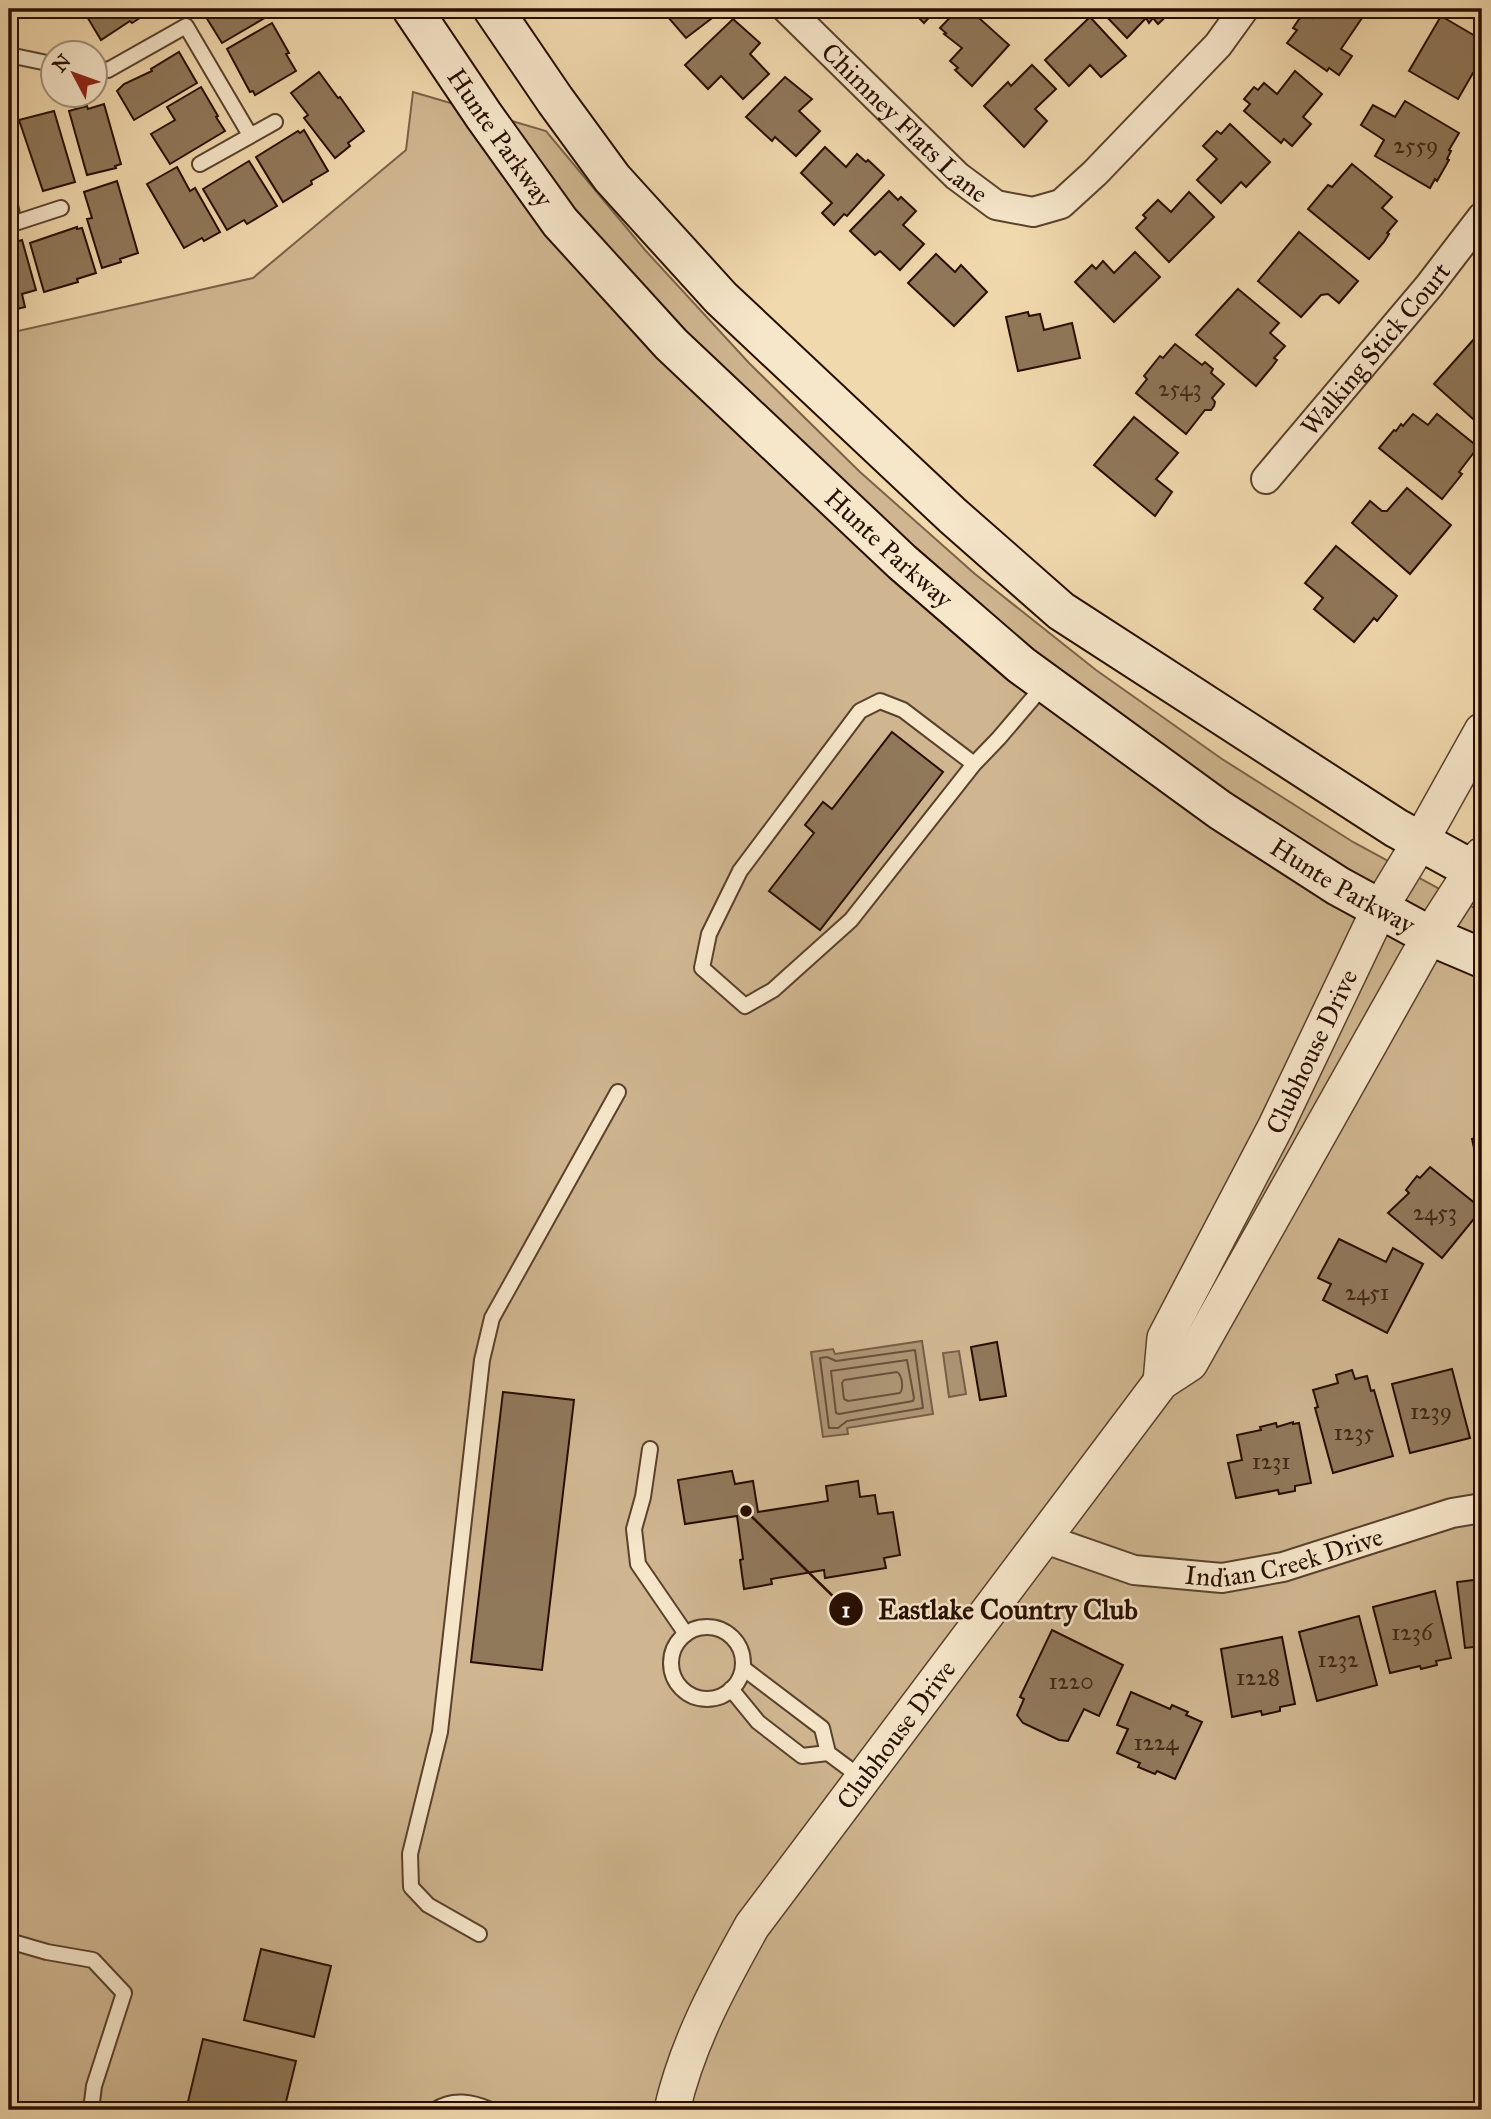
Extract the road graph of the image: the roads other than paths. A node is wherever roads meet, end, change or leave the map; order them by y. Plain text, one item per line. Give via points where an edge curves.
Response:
1 (412, 9) edge
2 (494, 9) edge
3 (787, 9) edge
4 (1244, 9) edge
5 (9, 55) edge
6 (38, 61) edge
7 (108, 70) edge
8 (275, 122) dead end
9 (250, 135) junction
10 (200, 164) dead end
11 (9, 201) edge
12 (61, 208) dead end
13 (1482, 216) edge
14 (11, 224) edge
15 (1266, 478) dead end
16 (1045, 683) junction
17 (1482, 731) edge
18 (974, 764) junction
19 (1420, 842) junction
20 (1479, 866) edge
21 (1380, 908) junction
22 (1430, 936) junction
23 (1482, 958) edge
24 (618, 1092) dead end
25 (1161, 1382) junction
26 (650, 1449) dead end
27 (1482, 1508) edge
28 (1045, 1539) junction
29 (686, 1634) junction
30 (743, 1668) junction
31 (731, 1689) junction
32 (828, 1753) junction
33 (863, 1779) junction
34 (479, 1934) dead end
35 (9, 1941) edge
36 (91, 2110) edge
37 (435, 2110) edge
38 (491, 2110) edge
39 (672, 2110) edge

1 - 16 main road, Hunte Parkway via 560,222 671,344 902,562
2 - 19 main road via 612,178 721,298 953,516 1061,611
3 - 4 street, Chimney Flats Lane via 957,176 996,205 1033,212 1061,204 1094,173 1219,45
5 - 6 lane
7 - 9 lane via 186,26
8 - 9 lane
9 - 10 lane
11 - 14 lane
12 - 14 lane
13 - 15 street, Walking Stick Court via 1429,286
16 - 18 lane
16 - 21 main road, Hunte Parkway via 1220,810
17 - 19 street, Clubhouse Drive
18 - 18 lane via 851,920 773,990 745,1006 702,968 709,934 740,871 860,711 880,701 904,710
19 - 20 main road
19 - 21 street, Clubhouse Drive
20 - 22 street, Clubhouse Drive
21 - 22 main road, Hunte Parkway
21 - 25 street, Clubhouse Drive via 1276,1126 1165,1338
22 - 23 main road, Hunte Parkway
22 - 25 street, Clubhouse Drive via 1190,1363
24 - 34 lane via 492,1318 482,1360 440,1732 410,1854 411,1887 428,1905
25 - 28 street, Clubhouse Drive
26 - 29 lane via 634,1529 638,1564
27 - 28 street, Indian Creek Drive via 1452,1513 1283,1567 1223,1578 1134,1570
28 - 33 street, Clubhouse Drive
29 - 30 lane via 707,1627 729,1634 742,1655
29 - 31 lane via 671,1662 678,1683 696,1697 708,1699
30 - 31 lane
30 - 32 lane via 822,1728
31 - 32 lane via 758,1722 802,1756
32 - 33 lane
33 - 39 street, Clubhouse Drive via 752,1926 712,1997
35 - 36 lane via 93,1960 124,1993 94,2086
37 - 38 lane via 457,2102

